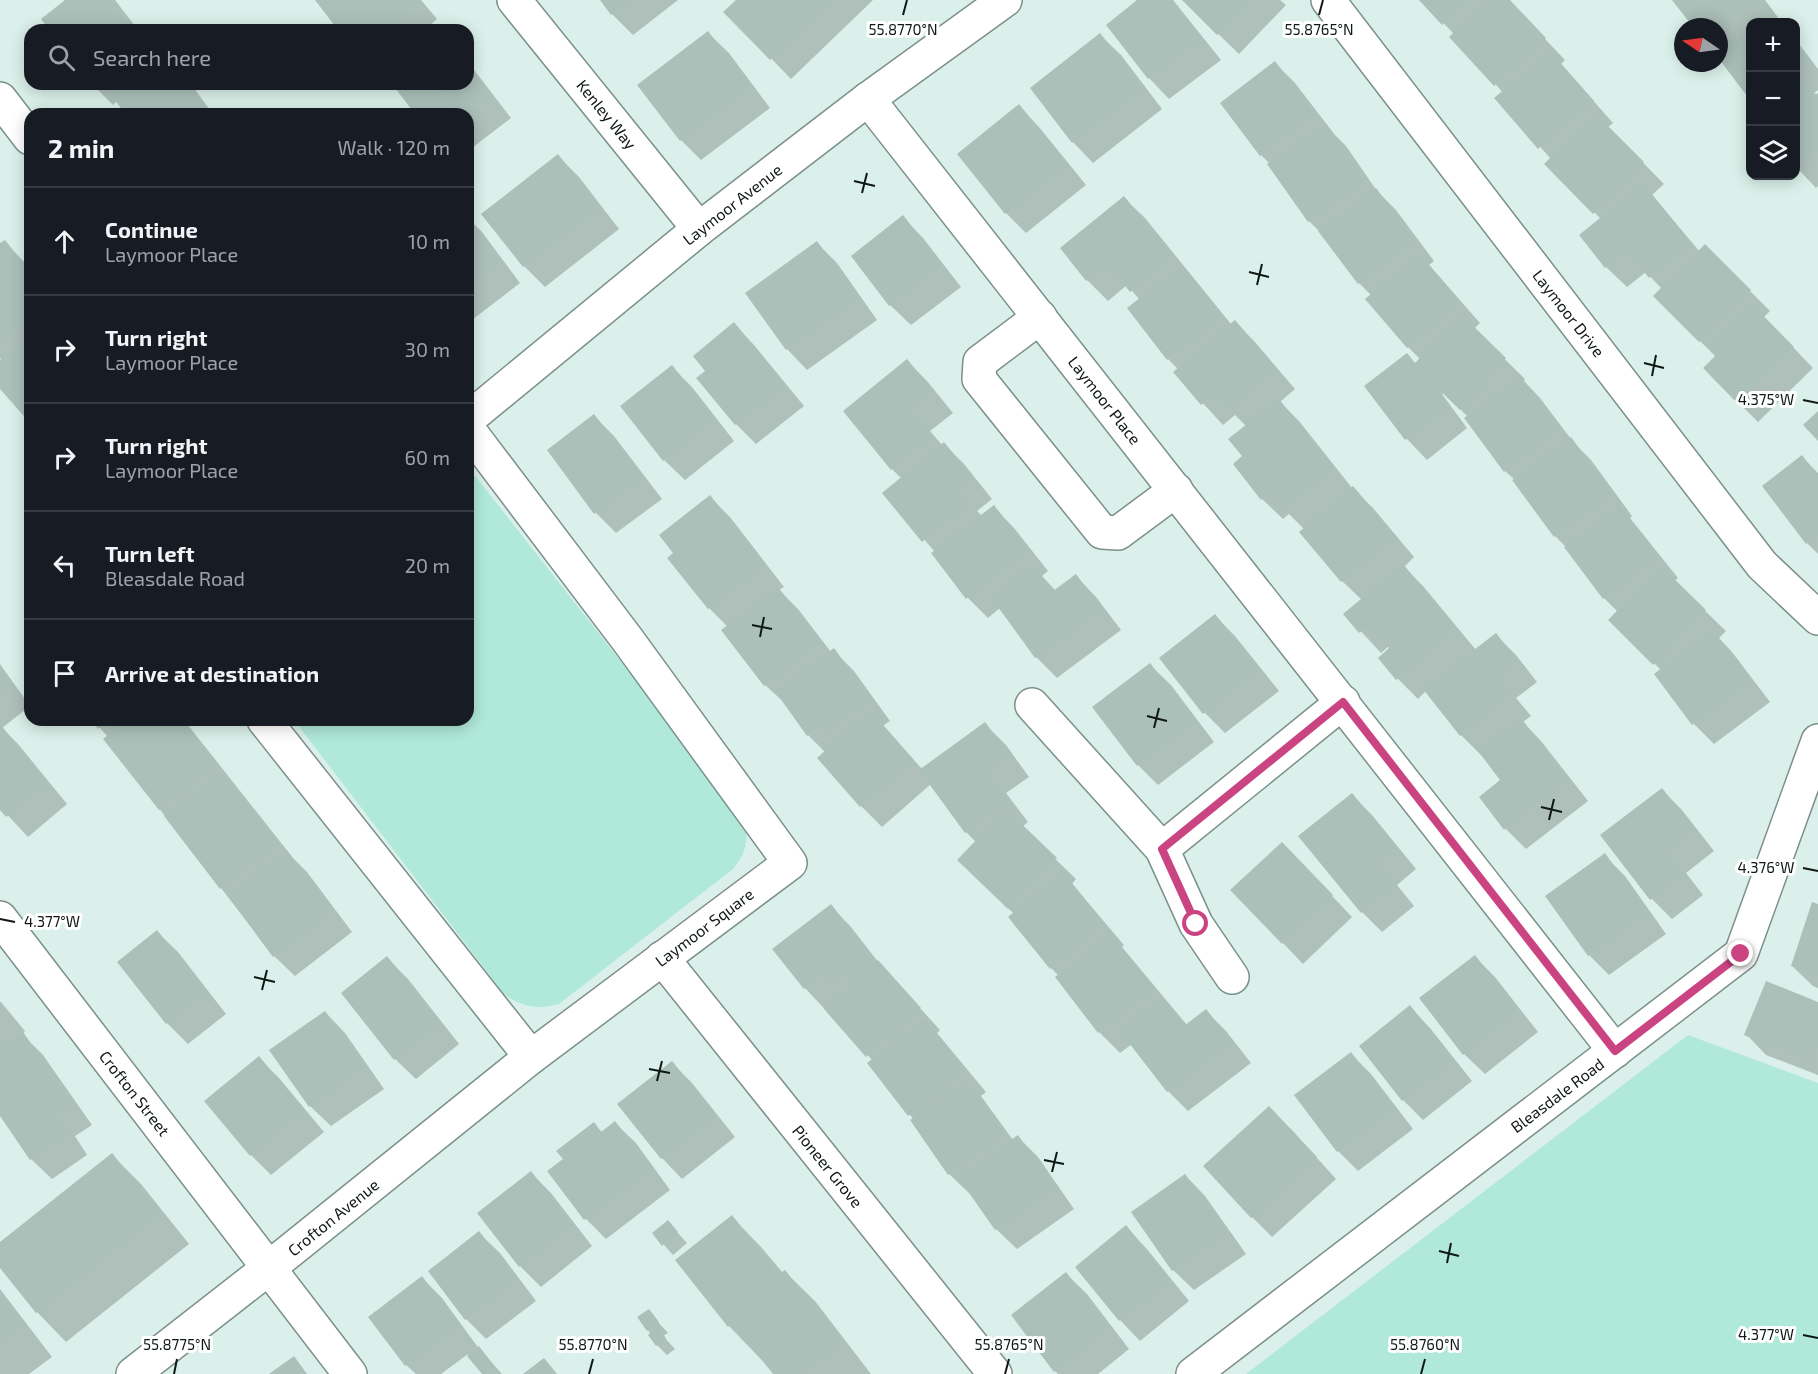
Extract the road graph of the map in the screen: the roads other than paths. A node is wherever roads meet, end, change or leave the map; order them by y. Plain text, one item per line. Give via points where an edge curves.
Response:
1 (514, 0) edge
2 (1005, 0) edge
3 (1328, 0) edge
4 (0, 99) edge
5 (868, 99) junction
6 (24, 130) edge
7 (699, 229) junction
8 (1040, 317) junction
9 (474, 414) edge
10 (474, 437) edge
11 (1176, 490) junction
12 (1818, 618) edge
13 (1343, 702) junction
14 (1032, 705) dead end
15 (269, 726) edge
16 (1818, 741) edge
17 (1162, 849) junction
18 (0, 918) edge
19 (662, 958) junction
20 (1232, 977) dead end
21 (1615, 1051) junction
22 (531, 1057) junction
23 (270, 1267) junction
24 (133, 1374) edge
25 (350, 1374) edge
26 (995, 1374) edge
27 (1193, 1374) edge

1 - 7 street, Kenley Way
2 - 5 street, Laymoor Avenue
3 - 12 street, Laymoor Drive via 1762,565
4 - 6 street
5 - 7 street, Laymoor Avenue
5 - 8 street, Laymoor Place
7 - 9 street, Laymoor Avenue
8 - 11 street, Laymoor Place
8 - 11 street via 980,362 979,379 1102,532 1118,533
10 - 19 street, Laymoor Square via 790,863
11 - 13 street, Laymoor Place
13 - 17 street
13 - 21 street, Laymoor Place
14 - 17 street
15 - 22 street
16 - 21 street, Bleasdale Road via 1741,954
17 - 20 street via 1196,924
18 - 23 street, Crofton Street
19 - 22 street, Laymoor Square
19 - 26 street, Pioneer Grove
21 - 27 street, Bleasdale Road
22 - 23 street, Crofton Avenue
23 - 24 street, Crofton Avenue
23 - 25 street, Crofton Street

